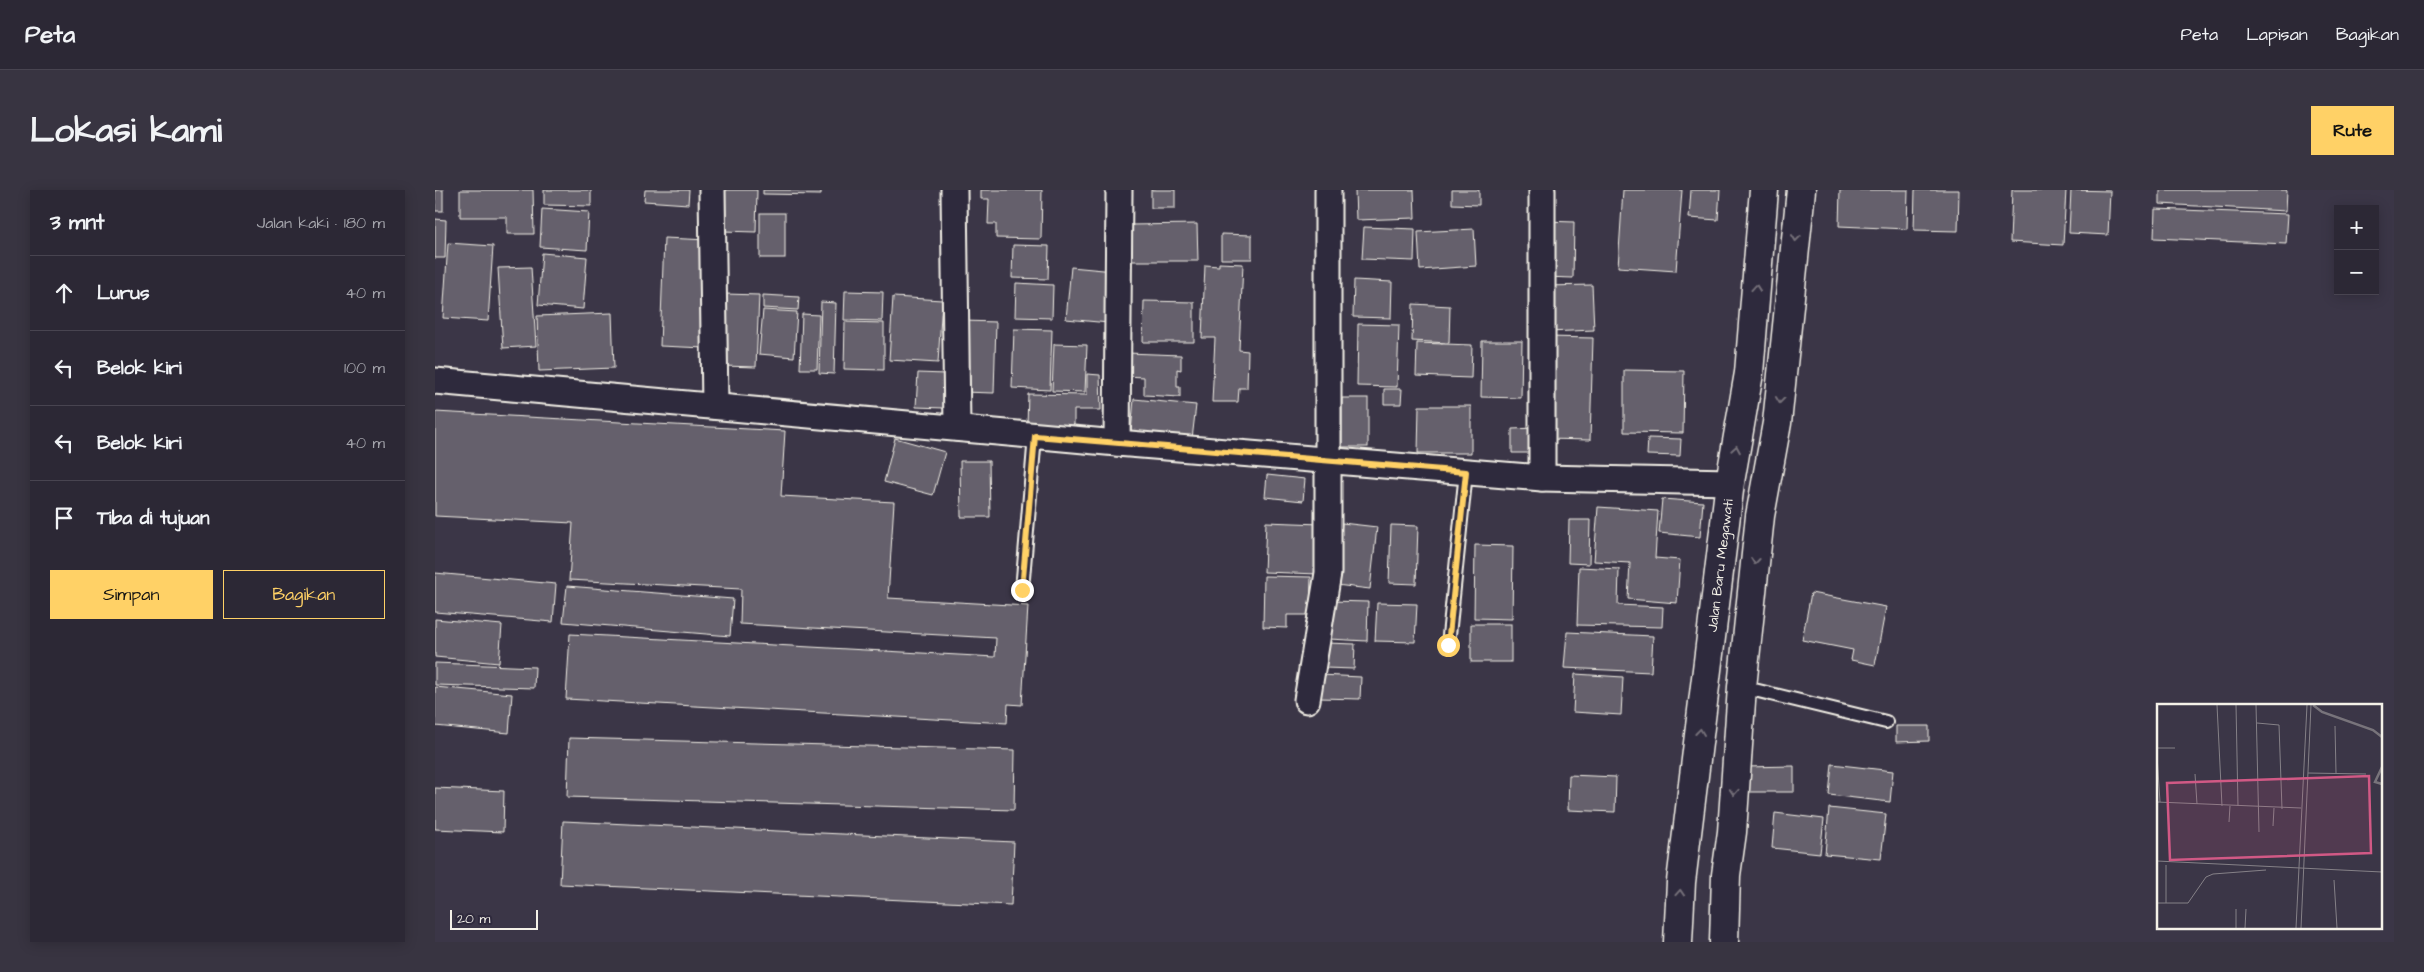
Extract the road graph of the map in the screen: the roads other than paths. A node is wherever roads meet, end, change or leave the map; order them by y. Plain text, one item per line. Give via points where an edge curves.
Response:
1 (712, 190) edge
2 (954, 190) edge
3 (1119, 190) edge
4 (1328, 190) edge
5 (1542, 190) edge
6 (1764, 190) edge
7 (1801, 190) edge
8 (435, 381) edge
9 (715, 406) junction
10 (957, 428) junction
11 (1035, 436) junction
12 (1117, 443) junction
13 (1328, 461) junction
14 (1466, 472) junction
15 (1542, 478) junction
16 (1730, 482) junction
17 (1022, 590) dead end
18 (1448, 645) dead end
19 (1742, 687) junction
20 (1307, 700) dead end
21 (1886, 722) dead end
22 (1678, 942) edge
23 (1724, 942) edge

1 - 9 street
2 - 10 street
3 - 12 street
4 - 13 street
5 - 15 street
16 -> 6 highway, Jalan Baru Megawati via 1749,373
7 -> 19 highway via 1777,423 1760,516
8 - 9 street
9 - 10 street
10 - 11 street
11 - 12 street
11 - 17 lane
12 - 13 street
13 - 14 street
13 - 20 street via 1328,574
14 - 15 street
14 - 18 lane
15 - 16 street
22 -> 16 highway, Jalan Baru Megawati via 1681,882
19 - 21 lane
19 -> 23 highway via 1726,875

